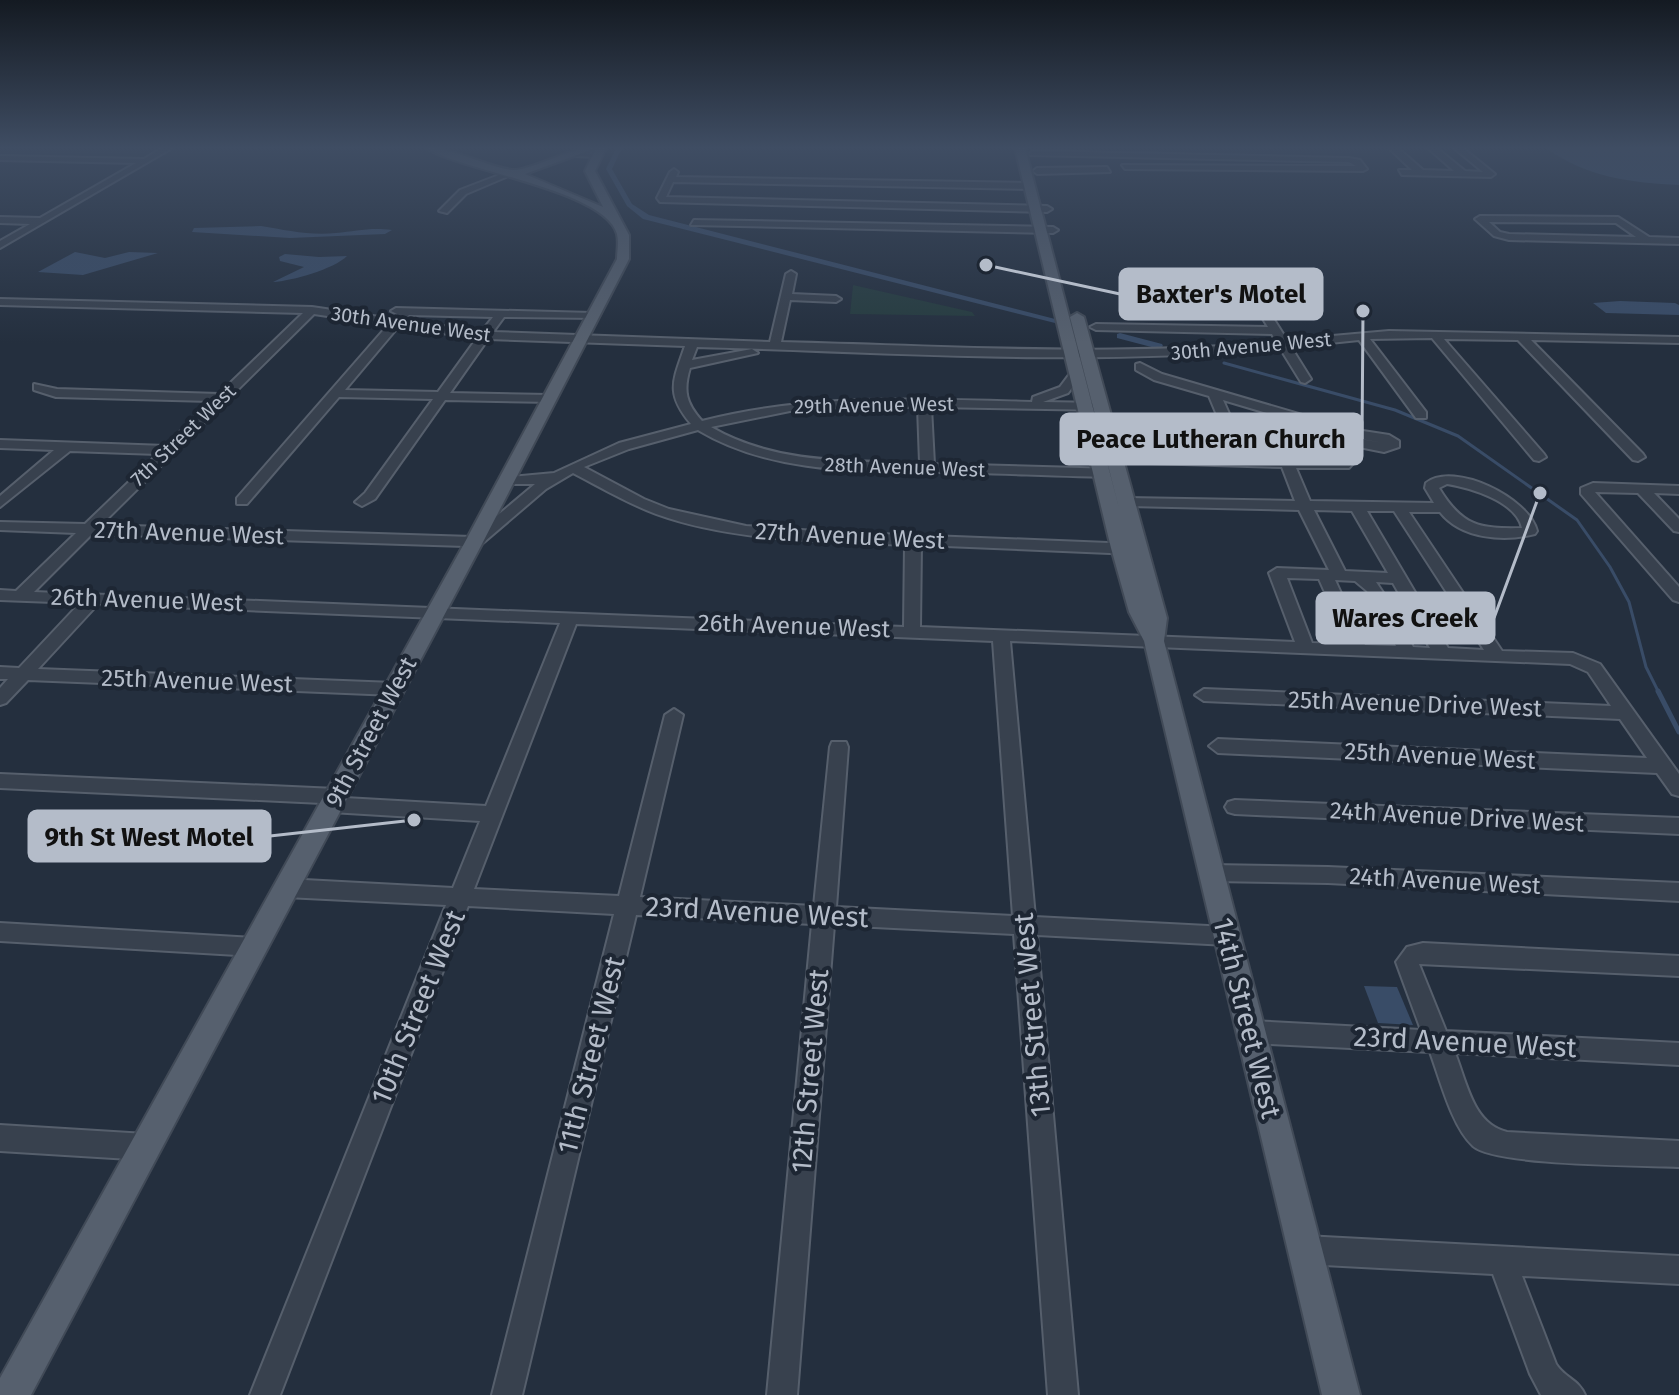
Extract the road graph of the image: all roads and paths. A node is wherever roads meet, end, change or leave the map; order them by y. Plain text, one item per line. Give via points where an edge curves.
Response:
1 (54, 213) edge
2 (602, 213) edge
3 (611, 213) edge
4 (1042, 213) edge
5 (1544, 218) junction
6 (0, 220) edge
7 (40, 221) junction
8 (694, 223) dead end
9 (617, 225) junction
10 (1047, 230) junction
11 (1569, 239) junction
12 (1646, 240) junction
13 (1663, 241) junction
14 (1679, 241) edge
15 (0, 245) edge
16 (1679, 252) edge
17 (791, 274) dead end
18 (1249, 288) dead end
19 (786, 297) junction
20 (836, 299) dead end
21 (0, 302) edge
22 (312, 310) junction
23 (365, 311) dead end
24 (406, 311) junction
25 (501, 313) junction
26 (593, 316) junction
27 (396, 323) junction
28 (1096, 327) dead end
29 (1275, 331) junction
30 (1435, 335) junction
31 (484, 336) junction
32 (1362, 336) junction
33 (1521, 337) junction
34 (580, 340) junction
35 (1679, 340) edge
36 (692, 343) junction
37 (775, 344) junction
38 (1284, 344) junction
39 (823, 345) junction
40 (1079, 353) junction
41 (685, 365) junction
42 (1140, 367) dead end
43 (1076, 374) junction
44 (1305, 379) dead end
45 (38, 387) dead end
46 (334, 393) junction
47 (1214, 394) junction
48 (443, 396) junction
49 (220, 398) junction
50 (549, 399) junction
51 (924, 402) junction
52 (1013, 404) junction
53 (1093, 406) junction
54 (1421, 415) dead end
55 (698, 425) junction
56 (1100, 434) junction
57 (1233, 438) junction
58 (1340, 441) junction
59 (0, 444) edge
60 (67, 446) junction
61 (168, 450) junction
62 (1539, 457) dead end
63 (1638, 457) dead end
64 (1288, 463) junction
65 (1118, 466) junction
66 (927, 469) junction
67 (567, 470) junction
68 (1101, 473) junction
69 (504, 484) junction
70 (541, 486) junction
71 (1641, 488) junction
72 (1679, 490) edge
73 (242, 501) dead end
74 (362, 502) dead end
75 (1128, 502) junction
76 (0, 503) edge
77 (1305, 507) junction
78 (1358, 508) junction
79 (1444, 508) junction
80 (1400, 509) junction
81 (0, 526) edge
82 (1679, 528) edge
83 (87, 529) junction
84 (913, 540) junction
85 (472, 545) junction
86 (1120, 548) junction
87 (1140, 550) junction
88 (1335, 575) junction
89 (1358, 576) junction
90 (1398, 578) junction
91 (0, 595) edge
92 (20, 596) junction
93 (1679, 597) edge
94 (94, 598) junction
95 (435, 612) junction
96 (570, 618) junction
97 (912, 631) junction
98 (1001, 635) junction
99 (1154, 641) junction
100 (1305, 647) junction
101 (1359, 650) junction
102 (1407, 652) junction
103 (1442, 653) junction
104 (1497, 656) junction
105 (0, 673) edge
106 (23, 674) junction
107 (394, 689) junction
108 (1204, 695) dead end
109 (0, 699) edge
110 (1625, 713) junction
111 (674, 715) dead end
112 (1218, 746) dead end
113 (839, 747) dead end
114 (1663, 766) junction
115 (0, 781) edge
116 (1679, 789) edge
117 (333, 800) junction
118 (1235, 807) dead end
119 (493, 814) junction
120 (1679, 826) edge
121 (1212, 873) junction
122 (286, 888) junction
123 (1679, 892) edge
124 (461, 897) junction
125 (629, 905) junction
126 (824, 916) junction
127 (1025, 926) junction
128 (0, 932) edge
129 (1227, 936) junction
130 (254, 947) junction
131 (1679, 966) edge
132 (1251, 1032) junction
133 (1437, 1040) junction
134 (1679, 1054) edge
135 (0, 1138) edge
136 (146, 1147) junction
137 (1679, 1154) edge
138 (1305, 1250) junction
139 (1501, 1259) junction
140 (1679, 1270) edge
141 (1566, 1394) edge
142 (11, 1395) edge
143 (265, 1395) edge
144 (507, 1395) edge
145 (782, 1395) edge
146 (1063, 1395) edge
147 (1341, 1395) edge

1 - 7 street
2 - 9 main road
3 - 9 main road, 9th Street West
4 - 10 main road, 14th Street West
5 - 11 street
5 - 11 street via 1481,220 1500,235
5 - 12 street via 1618,220
6 - 7 street
7 - 15 street
8 - 10 street
9 - 26 main road, 9th Street West via 624,253
10 - 40 main road, 14th Street West
11 - 12 street
12 - 13 street
13 - 14 street
13 - 16 street
17 - 19 street
18 - 29 street
19 - 20 street
19 - 37 street
21 - 22 street, 30th Avenue West
22 - 27 street, 30th Avenue West
22 - 49 street, 7th Street West
23 - 24 street, 30th Avenue West
24 - 25 street, 30th Avenue West
24 - 27 street
25 - 26 street, 30th Avenue West
25 - 31 street
26 - 34 main road, 9th Street West
27 - 31 street, 30th Avenue West
27 - 46 street
28 - 29 street, 30th Avenue West
29 - 38 street
30 - 32 street, 30th Avenue West
30 - 33 street, 30th Avenue West
30 - 62 street
31 - 34 street, 30th Avenue West
31 - 48 street
32 - 38 street, 30th Avenue West
32 - 54 street
33 - 35 street, 30th Avenue West
33 - 63 street
34 - 36 street, 30th Avenue West
34 - 50 main road, 9th Street West
36 - 37 street, 30th Avenue West
36 - 41 street
37 - 39 street, 30th Avenue West
38 - 40 street, 30th Avenue West via 1194,353
38 - 44 street
39 - 40 street, 30th Avenue West
39 - 41 street, 30th Avenue West
40 - 43 main road, 14th Street West
40 - 53 main road, 14th Street West
41 - 55 street via 678,386 680,402
42 - 47 street
43 - 52 street via 1056,394
43 - 53 main road, 14th Street West
45 - 49 street via 56,393
46 - 48 street
46 - 73 street
47 - 57 street
47 - 58 street via 1356,438
48 - 50 street
48 - 74 street
49 - 61 street, 7th Street West
50 - 69 main road, 9th Street West
51 - 52 street, 29th Avenue West
51 - 55 street, 29th Avenue West via 790,407
51 - 66 street
52 - 53 street, 29th Avenue West
53 - 56 main road, 14th Street West
55 - 66 street, 28th Avenue West via 741,448 782,460
55 - 67 street, 29th Avenue West via 624,446
56 - 57 street
56 - 65 main road, 14th Street West
56 - 68 main road, 14th Street West
57 - 58 street
58 - 64 street, 28th Avenue West via 1348,464
59 - 60 street
60 - 61 street
60 - 76 street
61 - 83 street, 7th Street West
64 - 65 street, 28th Avenue West
64 - 77 street
65 - 68 street, 28th Avenue West
65 - 75 main road, 14th Street West
66 - 68 street, 28th Avenue West
67 - 69 street, 29th Avenue West
67 - 70 street, 29th Avenue West
67 - 84 street, 27th Avenue West via 639,502 719,525 783,535
68 - 86 main road, 14th Street West
69 - 70 street
69 - 85 main road, 9th Street West
70 - 85 street, 29th Avenue West
71 - 72 street
71 - 82 street
71 - 93 street via 1586,489
75 - 77 street
75 - 87 main road, 14th Street West
77 - 78 street
77 - 88 street
78 - 80 street
78 - 90 street
79 - 79 street via 1457,524 1472,530 1531,528 1522,512 1469,482 1433,483
79 - 80 street
80 - 104 street
81 - 83 street, 27th Avenue West
83 - 85 street, 27th Avenue West
83 - 92 street, 7th Street West
84 - 86 street, 27th Avenue West
84 - 97 street
85 - 95 main road, 9th Street West
86 - 87 street, 27th Avenue West
86 - 99 main road, 14th Street West via 1139,612
87 - 99 main road, 14th Street West via 1157,618
88 - 89 street
88 - 100 street via 1277,573
88 - 101 street via 1327,579 1331,592
89 - 90 street
89 - 102 street via 1369,581
90 - 103 street
91 - 92 street, 26th Avenue West
92 - 94 street, 26th Avenue West
94 - 95 street, 26th Avenue West
94 - 106 street
95 - 96 street, 26th Avenue West
95 - 107 main road, 9th Street West
96 - 97 street, 26th Avenue West
96 - 119 street, 10th Street West
97 - 98 street, 26th Avenue West
98 - 99 street, 26th Avenue West
98 - 127 street, 13th Street West
99 - 100 street, 26th Avenue West
99 - 121 main road, 14th Street West
100 - 101 street, 26th Avenue West
101 - 102 street, 26th Avenue West
102 - 103 street, 26th Avenue West
103 - 104 street, 26th Avenue West
104 - 110 street, 26th Avenue West via 1588,664
105 - 106 street, 25th Avenue West
106 - 107 street, 25th Avenue West
106 - 109 street
107 - 117 main road, 9th Street West
108 - 110 street, 25th Avenue Drive West
110 - 114 street
111 - 125 street, 11th Street West
112 - 114 street, 25th Avenue West
113 - 126 street, 12th Street West
114 - 116 street
115 - 117 street
117 - 119 street
117 - 122 main road, 9th Street West
118 - 120 street, 24th Avenue Drive West
119 - 124 street, 10th Street West
121 - 123 street, 24th Avenue West
121 - 129 main road, 14th Street West
122 - 124 street, 23rd Avenue West
122 - 130 main road, 9th Street West
124 - 125 street, 23rd Avenue West
124 - 143 street, 10th Street West
125 - 126 street, 23rd Avenue West
125 - 144 street, 11th Street West
126 - 127 street, 23rd Avenue West
126 - 145 street, 12th Street West
127 - 129 street, 23rd Avenue West
127 - 146 street, 13th Street West
128 - 130 street
129 - 132 main road, 14th Street West
130 - 136 main road, 9th Street West
131 - 133 street via 1423,953 1409,957
132 - 133 street, 23rd Avenue West
132 - 138 main road, 14th Street West
133 - 134 street, 23rd Avenue West
133 - 137 street via 1470,1123 1484,1139 1507,1145
135 - 136 street
136 - 142 main road, 9th Street West
138 - 139 street
138 - 147 main road, 14th Street West
139 - 140 street
139 - 141 street via 1545,1374

